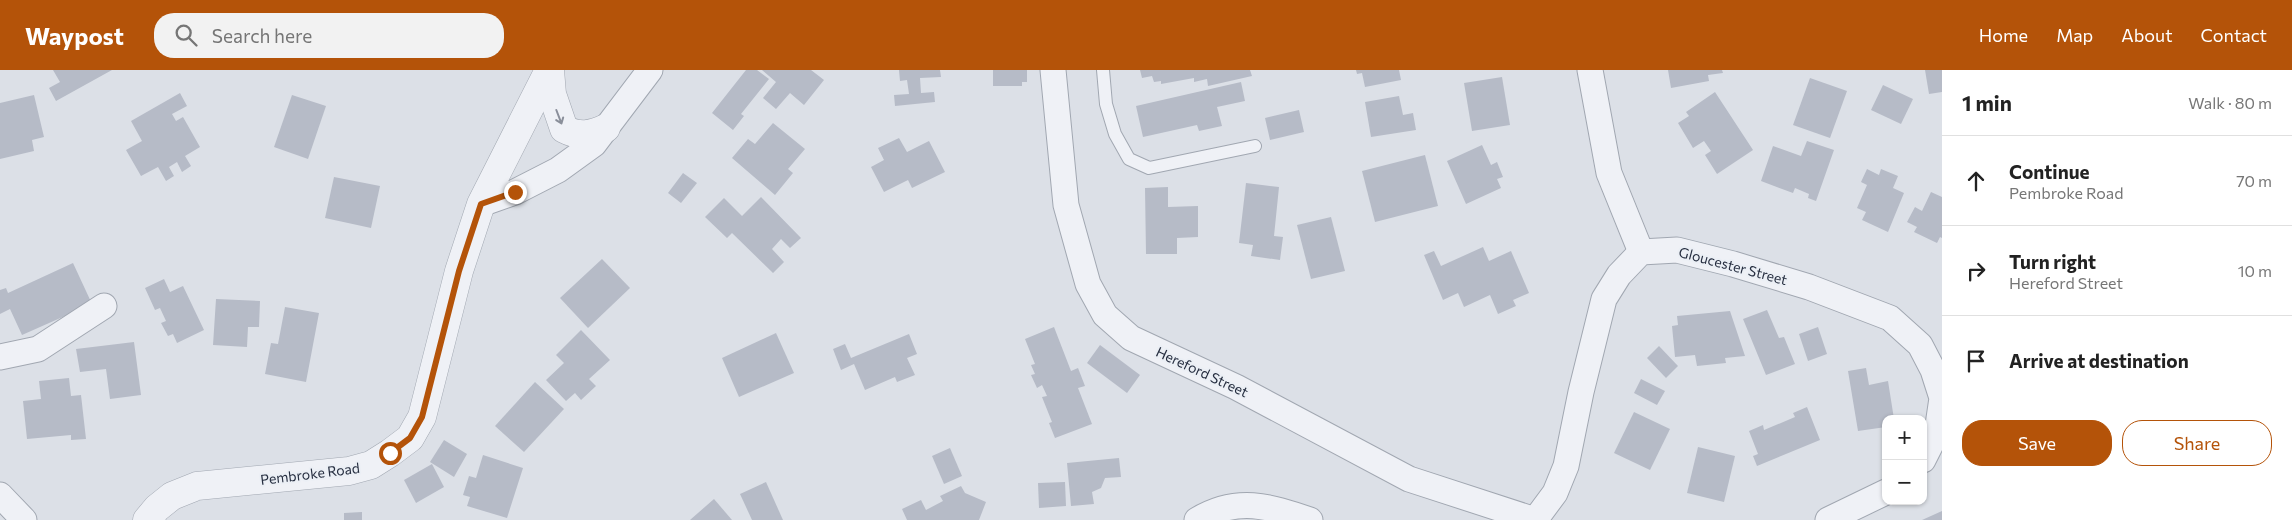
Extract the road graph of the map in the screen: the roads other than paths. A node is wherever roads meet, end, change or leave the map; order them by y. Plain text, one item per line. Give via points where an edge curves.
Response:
1 (549, 70) edge
2 (650, 70) edge
3 (1053, 70) edge
4 (1103, 70) edge
5 (1590, 70) edge
6 (606, 128) junction
7 (1255, 146) dead end
8 (481, 204) junction
9 (1641, 252) junction
10 (104, 306) dead end
11 (0, 357) edge
12 (1927, 453) edge
13 (1882, 494) edge
14 (0, 495) edge
15 (24, 520) edge
16 (147, 520) edge
17 (1197, 520) edge
18 (1310, 520) edge
19 (1535, 520) edge
20 (1828, 520) edge

1 -> 6 street via 552,94 564,129 574,134 592,134
1 - 8 street, Pembroke Road
2 - 6 street
3 - 19 street, Hereford Street via 1066,205 1088,284 1105,315 1131,338 1236,387 1409,479
4 - 7 lane via 1108,111 1115,134 1129,159 1149,168
5 - 9 street via 1609,173
6 - 8 street via 594,144 558,170 515,192
8 - 16 street, Pembroke Road via 459,271 422,417 410,438 372,466 197,486 172,496
9 - 12 street, Gloucester Street via 1676,250 1733,264 1809,287 1890,318 1920,345 1942,398 1938,432
9 - 19 street via 1619,275 1604,299 1566,466 1555,493
10 - 11 street via 38,349
13 - 20 street
14 - 15 street
17 - 18 street via 1231,505 1272,507

